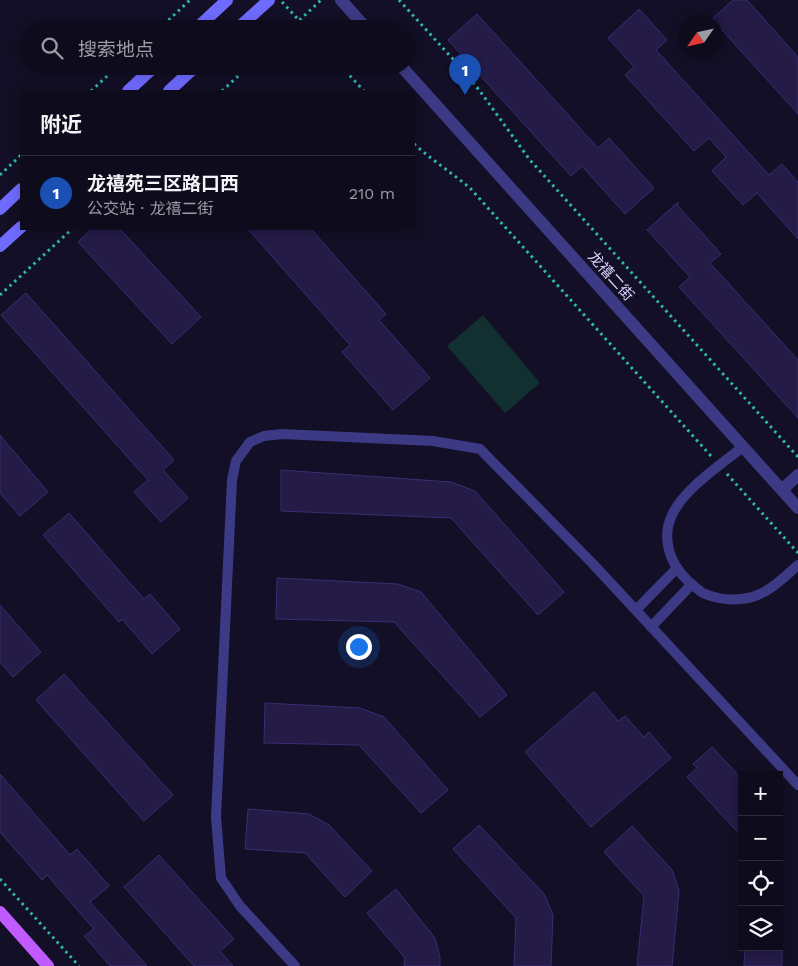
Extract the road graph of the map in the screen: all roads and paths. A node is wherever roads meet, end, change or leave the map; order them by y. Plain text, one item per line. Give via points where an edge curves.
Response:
1 (190, 0) edge
2 (227, 0) edge
3 (269, 0) edge
4 (280, 0) edge
5 (321, 0) edge
6 (341, 0) edge
7 (399, 0) edge
8 (169, 20) edge
9 (206, 20) edge
10 (247, 20) edge
11 (299, 20) joint
12 (359, 20) edge
13 (108, 75) edge
14 (145, 75) edge
15 (186, 75) edge
16 (239, 75) edge
17 (349, 75) edge
18 (409, 75) edge
19 (92, 90) edge
20 (129, 90) edge
21 (170, 90) edge
22 (223, 90) edge
23 (363, 90) edge
24 (415, 145) edge
25 (20, 156) edge
26 (0, 175) edge
27 (20, 190) edge
28 (0, 209) edge
29 (20, 227) edge
30 (71, 230) edge
31 (0, 246) edge
32 (0, 295) edge
33 (743, 446) junction
34 (798, 457) edge
35 (720, 466) junction
36 (798, 475) edge
37 (782, 490) junction
38 (798, 508) edge
39 (798, 553) edge
40 (798, 564) edge
41 (678, 568) junction
42 (692, 584) junction
43 (636, 610) junction
44 (651, 627) junction
45 (798, 785) edge
46 (0, 879) edge
47 (0, 912) edge
48 (48, 966) edge
49 (79, 966) edge
50 (295, 966) edge

1 - 8 path
2 - 9 main road
3 - 10 main road
4 - 11 path
5 - 11 path
6 - 12 street
7 - 34 path via 468,76 530,160
13 - 19 path
14 - 20 main road
15 - 21 main road
16 - 22 path
17 - 23 path
18 - 33 street, 龙禧二街
24 - 35 path via 470,188
25 - 26 path
27 - 28 main road
29 - 31 main road
30 - 32 path
33 - 35 lane
33 - 37 street, 龙禧二街
35 - 39 path
35 - 41 lane via 686,495 672,516 667,543
36 - 37 street
37 - 38 street, 龙禧二街
40 - 42 lane via 770,588 748,598 723,599 702,592
41 - 42 lane
41 - 43 lane
42 - 44 lane
43 - 44 lane
43 - 50 lane via 480,449 433,441 282,434 250,442 236,461 232,480 216,817 221,878 240,906
44 - 45 lane
46 - 49 path
47 - 48 main road

